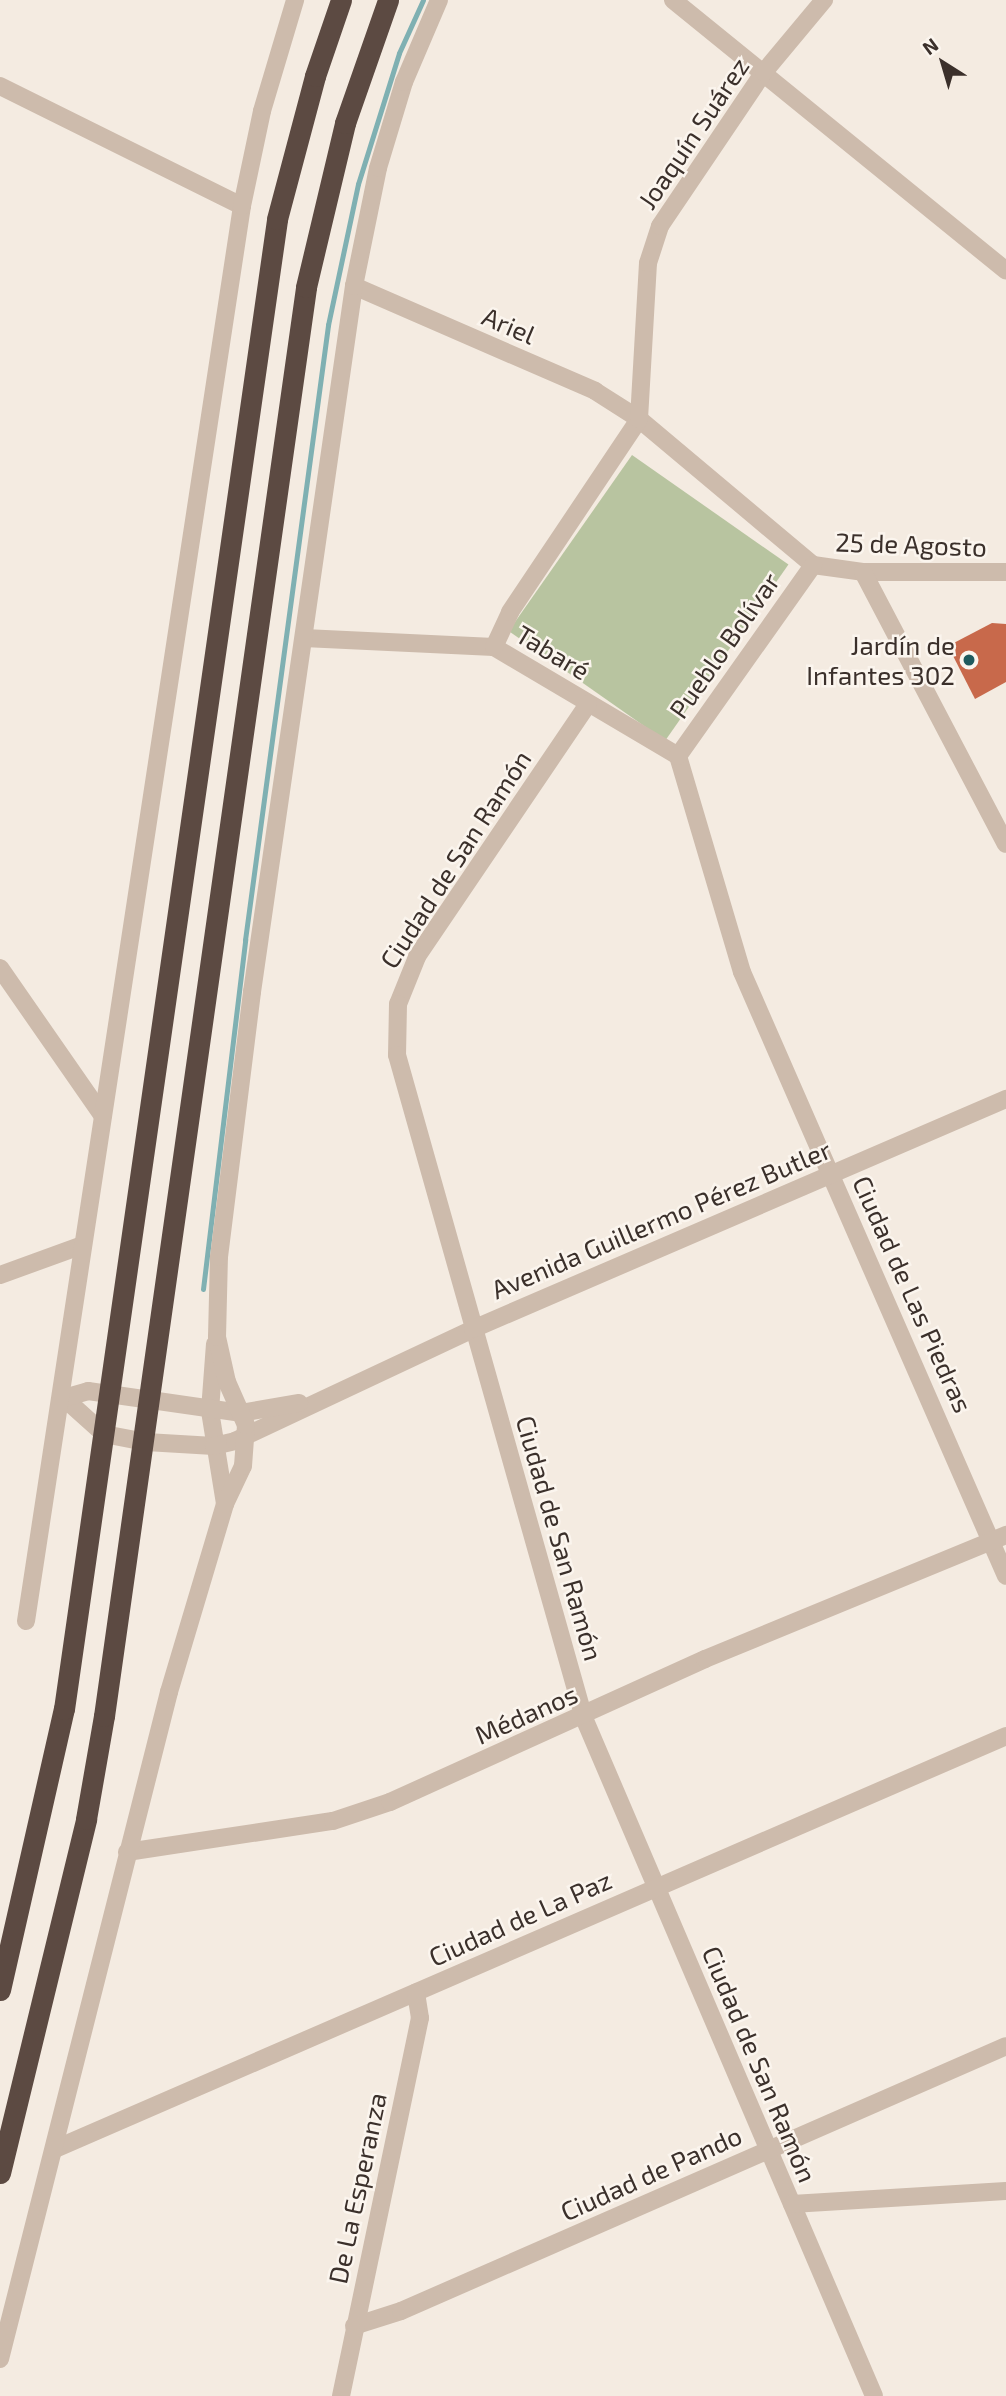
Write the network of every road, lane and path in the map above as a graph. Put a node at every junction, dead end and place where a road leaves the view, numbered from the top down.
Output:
1 (295, 0) edge
2 (341, 0) edge
3 (388, 0) edge
4 (439, 0) edge
5 (673, 0) edge
6 (824, 0) edge
7 (764, 72) junction
8 (0, 86) edge
9 (242, 206) junction
10 (1006, 271) edge
11 (354, 286) junction
12 (639, 419) junction
13 (813, 565) junction
14 (863, 572) junction
15 (1006, 572) edge
16 (303, 638) junction
17 (494, 647) junction
18 (589, 704) junction
19 (678, 756) junction
20 (1006, 844) edge
21 (0, 968) edge
22 (1006, 1099) edge
23 (103, 1116) junction
24 (832, 1175) junction
25 (83, 1245) junction
26 (0, 1275) edge
27 (473, 1329) junction
28 (218, 1337) junction
29 (338, 1389) junction
30 (110, 1393) junction
31 (64, 1398) junction
32 (152, 1400) junction
33 (210, 1411) junction
34 (240, 1413) junction
35 (104, 1434) junction
36 (246, 1437) junction
37 (146, 1442) junction
38 (214, 1446) junction
39 (225, 1504) junction
40 (999, 1538) edge
41 (1006, 1576) edge
42 (26, 1621) dead end
43 (584, 1718) junction
44 (1006, 1736) edge
45 (127, 1852) junction
46 (655, 1888) junction
47 (0, 1990) edge
48 (416, 1992) junction
49 (1006, 2046) edge
50 (55, 2149) junction
51 (769, 2150) junction
52 (0, 2173) edge
53 (1006, 2191) edge
54 (792, 2204) junction
55 (354, 2326) junction
56 (0, 2359) edge
57 (341, 2396) edge
58 (874, 2396) edge

1 - 9 street
2 - 30 highway
3 - 32 highway
4 - 11 street
5 - 7 street
6 - 7 street, Joaquín Suárez
7 - 10 street
7 - 12 street, Joaquín Suárez
8 - 9 street
9 - 23 street
11 - 12 street, Ariel
11 - 16 street
12 - 13 street, Ariel
12 - 17 street
13 - 14 street, 25 de Agosto
13 - 19 street, Pueblo Bolívar
14 - 15 street, 25 de Agosto
14 - 20 street
16 - 17 street, Tabaré
16 - 28 street
17 - 18 street, Tabaré
18 - 19 street, Tabaré
18 - 27 street, Ciudad de San Ramón
19 - 24 street, Ciudad de Las Piedras
21 - 23 street
22 - 24 street, Avenida Guillermo Pérez Butler
23 - 25 street
24 - 27 street, Avenida Guillermo Pérez Butler
24 - 40 street, Ciudad de Las Piedras
25 - 26 street
25 - 31 street
27 - 29 street, Avenida Guillermo Pérez Butler
27 - 43 street, Ciudad de San Ramón
28 - 33 street
28 - 34 street
29 - 34 street
29 - 36 street
30 - 31 street
30 - 32 street
30 - 35 highway
31 - 35 street
31 - 42 street
32 - 33 street
32 - 37 highway
33 - 34 street
33 - 38 street
34 - 36 street
35 - 37 street
35 - 47 highway
36 - 38 street
36 - 39 street
37 - 38 street
37 - 52 highway
38 - 39 street
39 - 45 street
40 - 41 street, Ciudad de Las Piedras
40 - 43 street, Médanos
43 - 45 street, Médanos
43 - 46 street, Ciudad de San Ramón
44 - 46 street, Ciudad de La Paz
45 - 50 street
46 - 48 street, Ciudad de La Paz
46 - 51 street, Ciudad de San Ramón
48 - 50 street, Ciudad de La Paz
48 - 55 street, De La Esperanza
49 - 51 street, Ciudad de Pando
50 - 56 street
51 - 54 street, Ciudad de San Ramón
51 - 55 street, Ciudad de Pando
53 - 54 street
54 - 58 street, Ciudad de San Ramón
55 - 57 street, De La Esperanza

